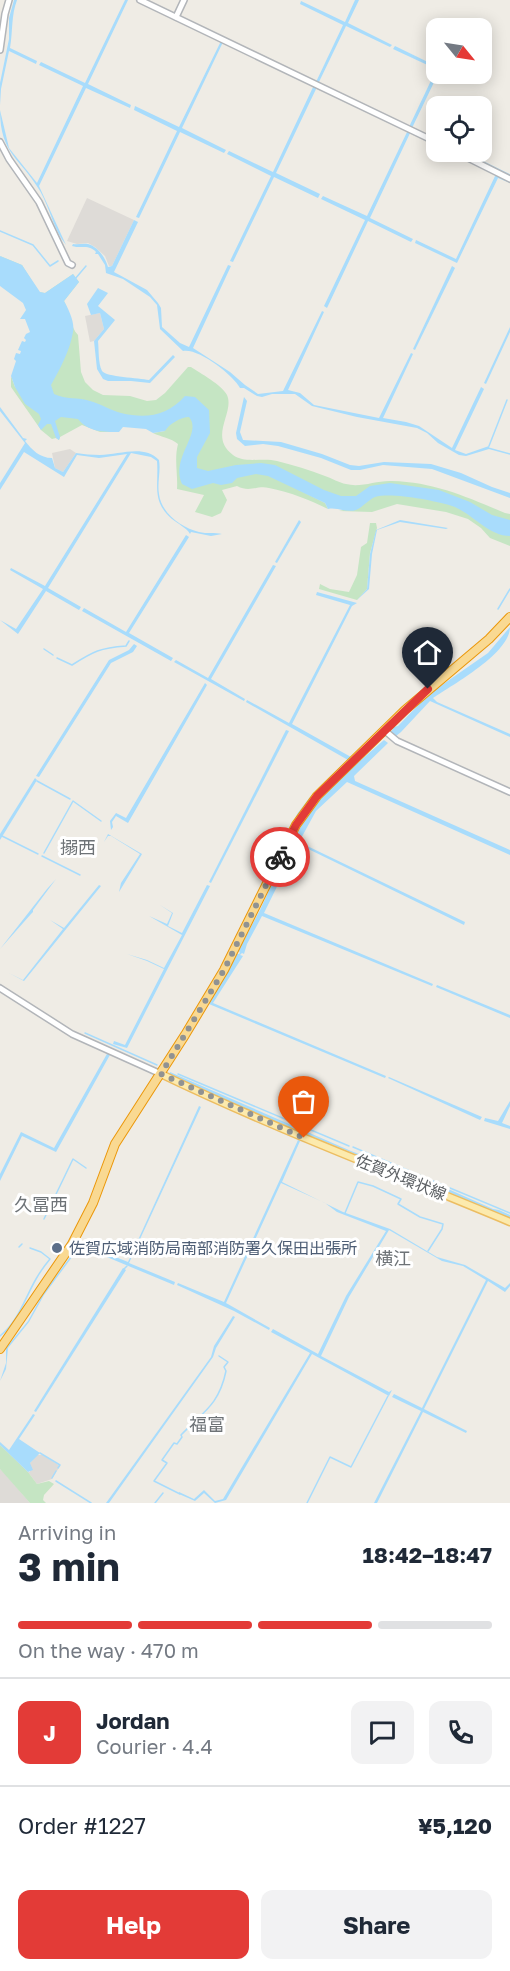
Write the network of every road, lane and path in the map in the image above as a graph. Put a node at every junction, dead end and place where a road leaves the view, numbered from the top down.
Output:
1 (9, 0) edge
2 (140, 0) edge
3 (184, 0) edge
4 (176, 17) junction
5 (0, 50) edge
6 (426, 137) edge
7 (0, 142) edge
8 (476, 162) edge
9 (510, 179) edge
10 (72, 264) dead end
11 (510, 617) edge
12 (384, 730) junction
13 (510, 792) edge
14 (0, 988) edge
15 (161, 1074) junction
16 (510, 1222) edge
17 (0, 1349) edge

1 - 5 street
2 - 4 street
3 - 4 street
4 - 6 street
7 - 10 street
8 - 9 street
11 - 12 highway
12 - 13 street
12 - 15 highway
14 - 15 street
15 - 16 main road, 佐賀外環状線
15 - 17 highway

